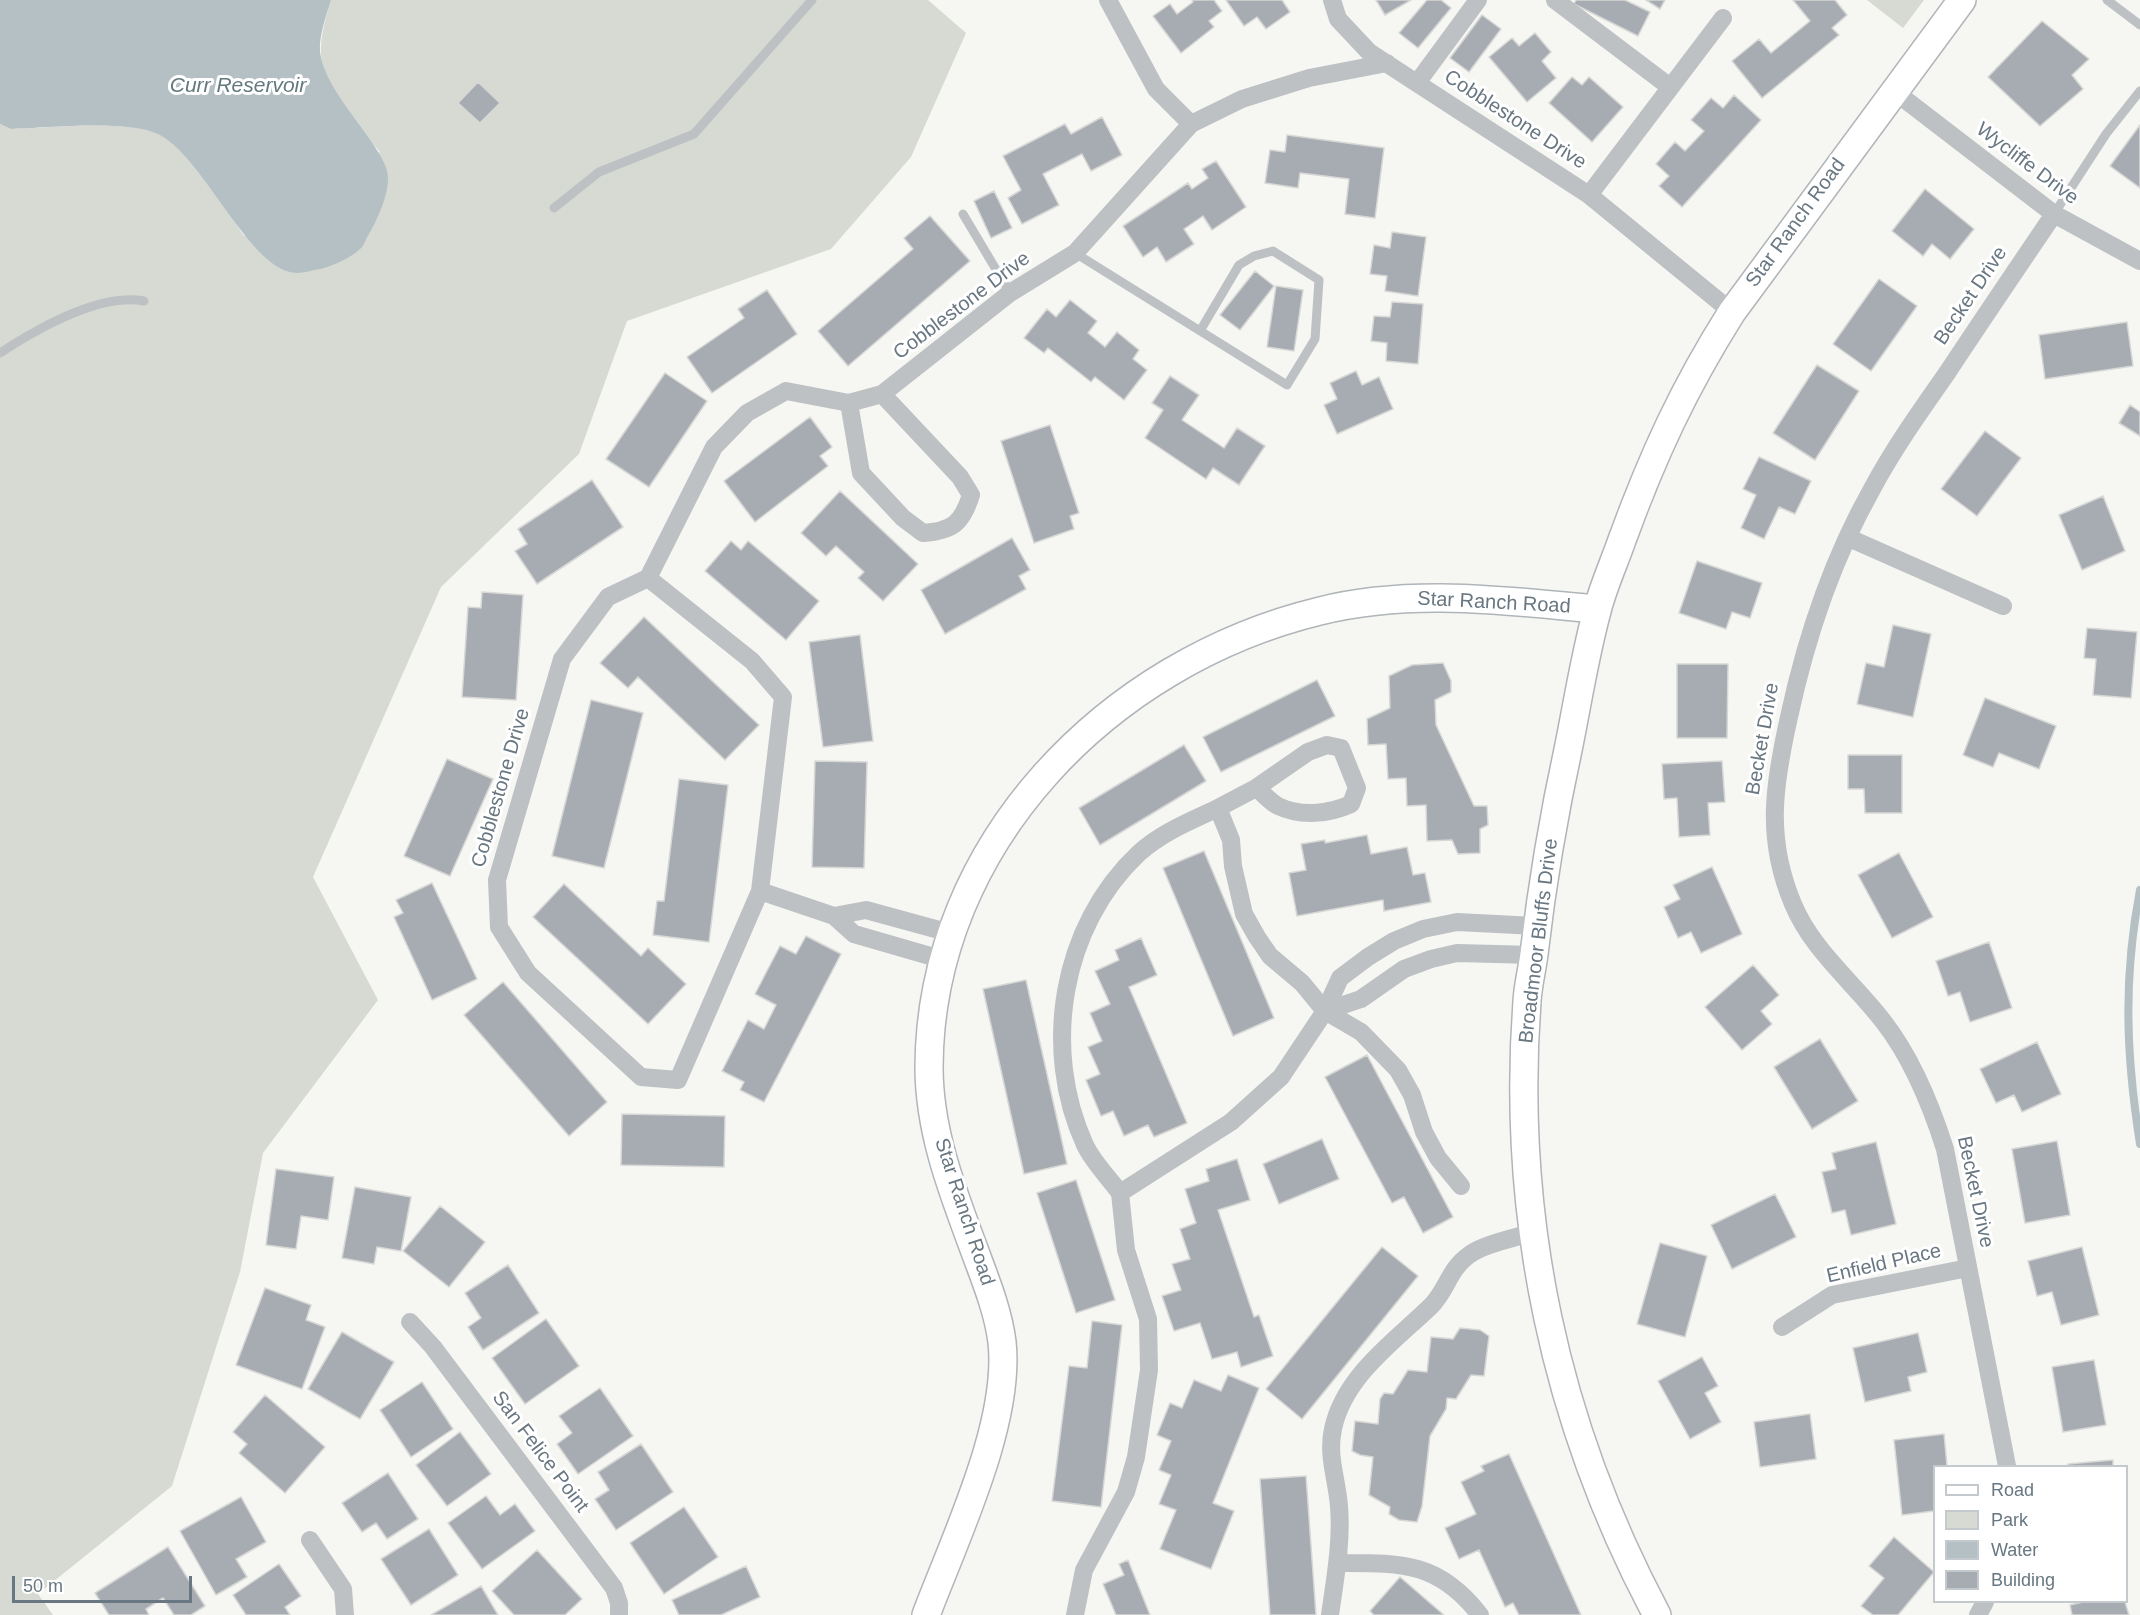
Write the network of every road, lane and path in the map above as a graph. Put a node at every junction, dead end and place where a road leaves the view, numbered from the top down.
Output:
1 (812, 0) edge
2 (1108, 0) edge
3 (1332, 0) edge
4 (1478, 0) edge
5 (1555, 0) edge
6 (1962, 0) edge
7 (2107, 0) edge
8 (1722, 18) dead end
9 (2140, 25) edge
10 (1387, 63) junction
11 (1417, 83) junction
12 (1670, 87) junction
13 (2140, 91) edge
14 (1894, 92) junction
15 (1191, 124) junction
16 (1588, 195) junction
17 (554, 208) dead end
18 (963, 214) dead end
19 (2054, 214) junction
20 (1075, 253) junction
21 (2140, 261) edge
22 (1010, 293) junction
23 (144, 301) dead end
24 (1732, 312) junction
25 (1200, 331) junction
26 (0, 353) edge
27 (882, 393) junction
28 (849, 403) junction
29 (1849, 538) junction
30 (648, 578) junction
31 (2003, 606) dead end
32 (1597, 609) junction
33 (1256, 788) junction
34 (1218, 808) junction
35 (760, 891) junction
36 (834, 916) junction
37 (1536, 926) junction
38 (950, 933) junction
39 (1534, 956) junction
40 (944, 960) junction
41 (1325, 1011) junction
42 (1461, 1186) dead end
43 (1120, 1193) junction
44 (1533, 1232) junction
45 (1968, 1268) junction
46 (411, 1322) dead end
47 (1782, 1327) dead end
48 (2007, 1465) edge
49 (310, 1540) dead end
50 (1338, 1563) junction
51 (345, 1615) edge
52 (619, 1615) edge
53 (926, 1615) edge
54 (1075, 1615) edge
55 (1330, 1615) edge
56 (1480, 1615) edge
57 (1657, 1615) edge

1 - 17 lane
2 - 15 street
3 - 10 street, Cobblestone Drive
4 - 11 street, Cobblestone Drive
5 - 12 street
6 - 14 street, Star Ranch Road
7 - 9 lane
8 - 12 street, Cobblestone Drive
10 - 11 street, Cobblestone Drive
10 - 15 street, Cobblestone Drive
11 - 16 street, Cobblestone Drive
12 - 16 street, Cobblestone Drive
13 - 19 lane
14 - 19 street, Wycliffe Drive
14 - 24 street, Star Ranch Road
15 - 20 street, Cobblestone Drive
16 - 24 street, Cobblestone Drive
18 - 22 lane
19 - 21 street, Wycliffe Drive
19 - 29 street, Becket Drive
20 - 22 street, Cobblestone Drive
20 - 25 lane
22 - 27 street, Cobblestone Drive
23 - 26 lane
24 - 32 street, Star Ranch Road
25 - 25 lane
27 - 28 street, Cobblestone Drive
27 - 28 street
28 - 30 street, Cobblestone Drive
29 - 31 street
29 - 45 street, Becket Drive
30 - 35 street, Cobblestone Drive
30 - 35 street, Cobblestone Drive
32 - 37 street, Broadmoor Bluffs Drive
32 - 38 street, Star Ranch Road
33 - 33 street
33 - 34 street
34 - 41 street
34 - 43 street
35 - 36 street
36 - 38 street
36 - 40 street
37 - 39 street, Broadmoor Bluffs Drive
37 - 41 street
38 - 40 street, Star Ranch Road
39 - 41 street
39 - 44 street, Broadmoor Bluffs Drive
40 - 53 street, Star Ranch Road
41 - 42 street
41 - 43 street
43 - 54 street
44 - 50 street
44 - 57 street, Broadmoor Bluffs Drive
45 - 47 street, Enfield Place
45 - 48 street, Becket Drive
46 - 52 street, San Felice Point
49 - 51 street
50 - 55 street
50 - 56 street

